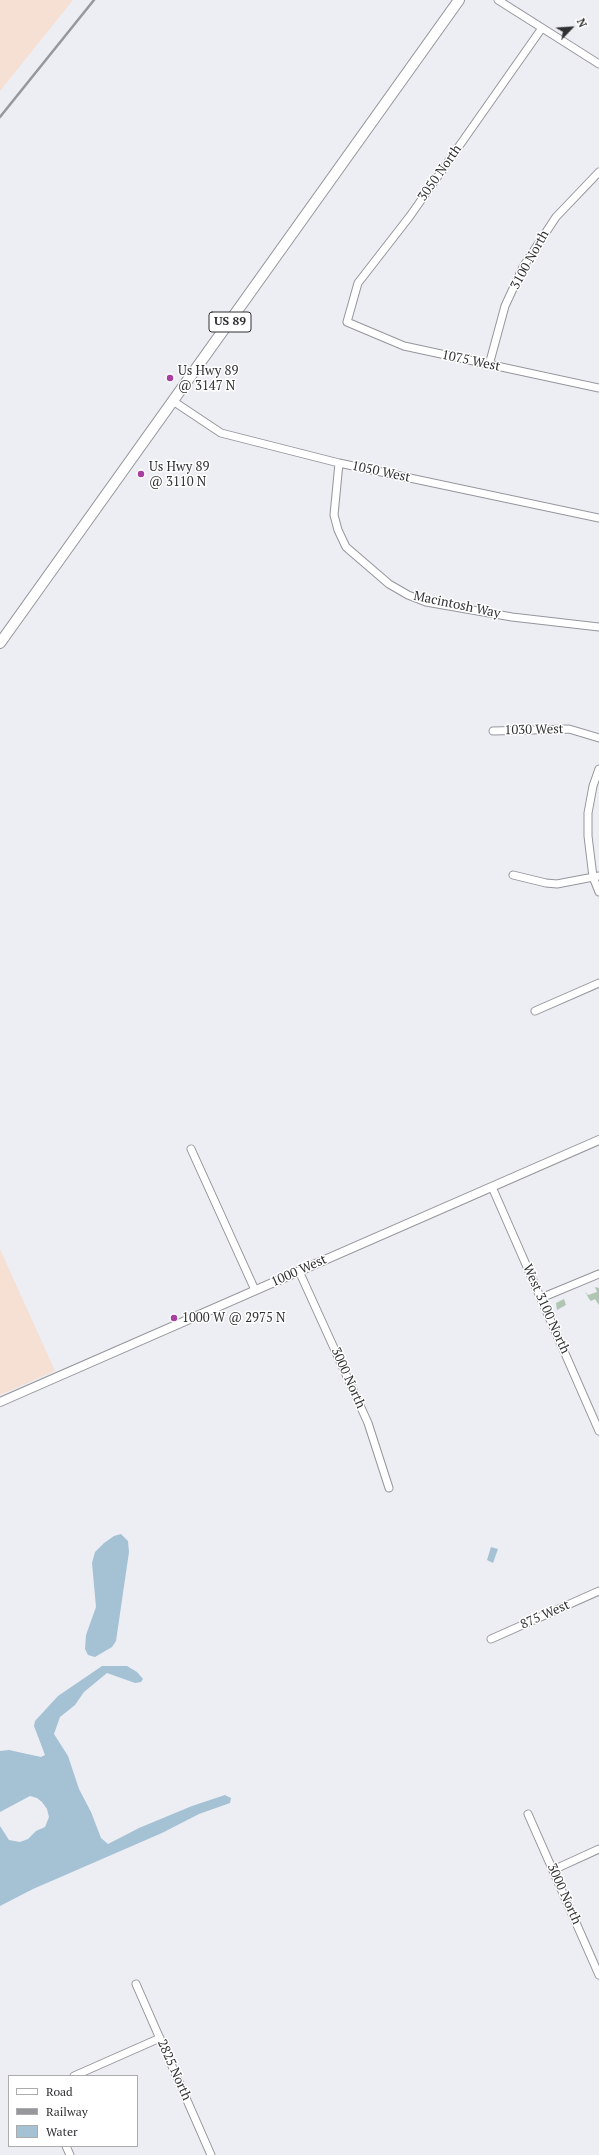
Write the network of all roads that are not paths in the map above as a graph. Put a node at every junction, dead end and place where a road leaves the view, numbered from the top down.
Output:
1 (459, 0) edge
2 (498, 0) edge
3 (542, 28) junction
4 (599, 64) edge
5 (599, 172) edge
6 (347, 322) joint
7 (489, 365) junction
8 (599, 388) edge
9 (173, 401) junction
10 (339, 463) junction
11 (599, 518) edge
12 (599, 627) edge
13 (0, 643) edge
14 (493, 731) dead end
15 (599, 738) edge
16 (599, 769) edge
17 (513, 875) dead end
18 (596, 877) edge
19 (599, 892) edge
20 (599, 983) edge
21 (535, 1011) dead end
22 (599, 1140) edge
23 (191, 1150) dead end
24 (492, 1187) junction
25 (300, 1271) junction
26 (599, 1274) edge
27 (255, 1290) junction
28 (541, 1298) junction
29 (0, 1402) edge
30 (599, 1431) edge
31 (389, 1488) dead end
32 (599, 1591) edge
33 (491, 1639) dead end
34 (528, 1814) dead end
35 (599, 1849) edge
36 (554, 1870) junction
37 (599, 1975) edge
38 (136, 1984) dead end
39 (160, 2038) junction
40 (76, 2075) edge
41 (211, 2155) edge

1 - 9 main road, US 89
2 - 3 street
3 - 4 street
3 - 6 street, 3050 North
5 - 7 street, 3100 North
6 - 7 street, 1075 West
7 - 8 street, 1075 West
9 - 10 street, 1050 West
9 - 13 main road, US 89
10 - 11 street, 1050 West
10 - 12 street, Macintosh Way
14 - 15 street, 1030 West
16 - 18 street
17 - 18 street
18 - 19 street
20 - 21 street
22 - 24 street, 1000 West
23 - 27 street
24 - 25 street, 1000 West
24 - 28 street, West 3100 North
25 - 27 street, 1000 West
25 - 31 street, 3000 North
26 - 28 street
27 - 29 street, 1000 West
28 - 30 street, West 3100 North
32 - 33 street, 875 West
34 - 36 street, 3000 North
35 - 36 street
36 - 37 street, 3000 North
38 - 39 street, 2825 North
39 - 40 street
39 - 41 street, 2825 North

